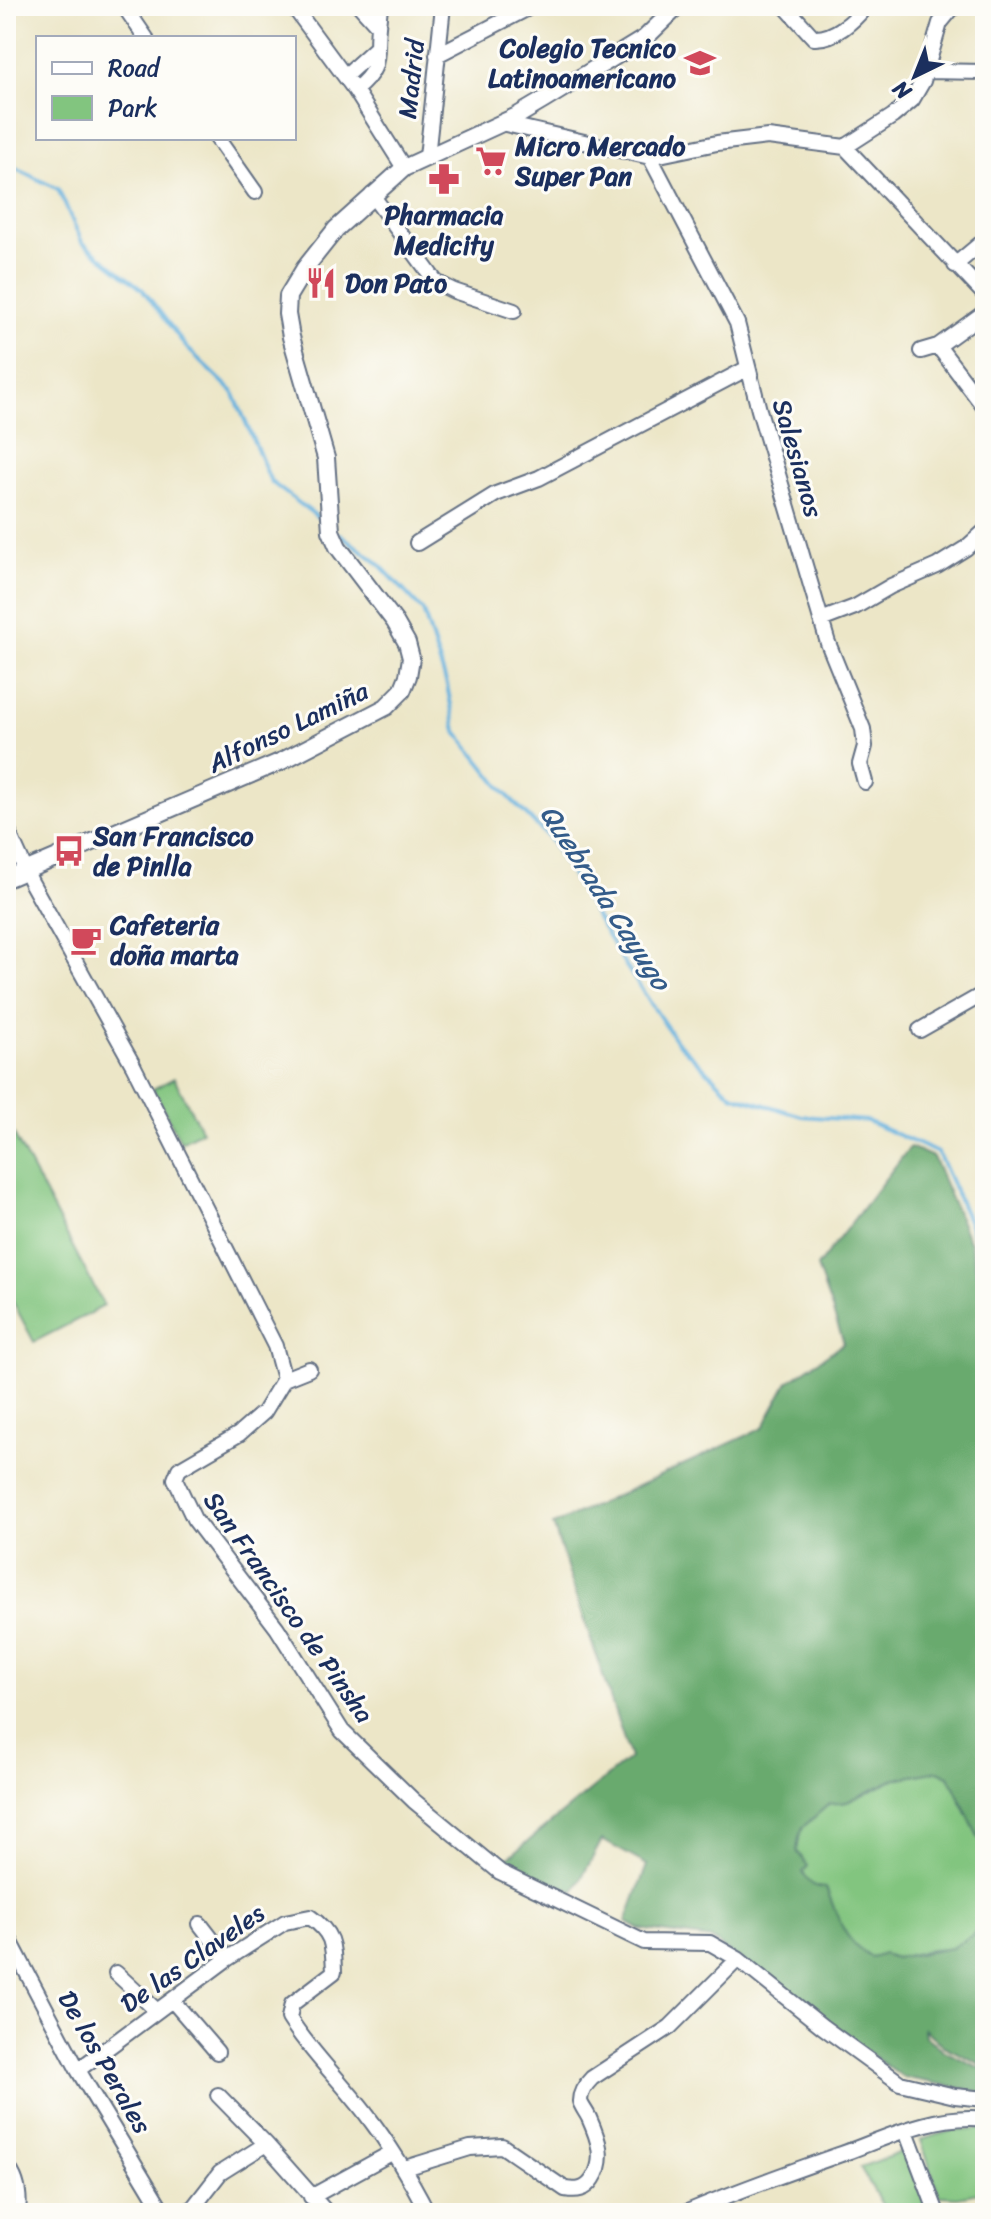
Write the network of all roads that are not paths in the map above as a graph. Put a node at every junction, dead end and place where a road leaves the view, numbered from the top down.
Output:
1 (124, 6) edge
2 (293, 6) edge
3 (360, 6) edge
4 (380, 6) edge
5 (443, 6) edge
6 (532, 6) edge
7 (678, 6) edge
8 (785, 6) edge
9 (866, 6) edge
10 (954, 6) edge
11 (378, 26) junction
12 (145, 36) edge
13 (376, 48) junction
14 (437, 55) junction
15 (925, 71) junction
16 (985, 72) edge
17 (345, 76) junction
18 (355, 90) junction
19 (501, 123) junction
20 (218, 140) edge
21 (845, 147) junction
22 (427, 157) junction
23 (650, 157) junction
24 (404, 168) junction
25 (255, 192) dead end
26 (372, 195) junction
27 (985, 240) edge
28 (955, 265) junction
29 (985, 295) edge
30 (514, 311) dead end
31 (985, 312) edge
32 (938, 346) junction
33 (921, 351) dead end
34 (748, 368) junction
35 (985, 408) edge
36 (985, 531) edge
37 (417, 543) dead end
38 (821, 620) junction
39 (865, 782) dead end
40 (6, 827) edge
41 (27, 870) junction
42 (6, 879) edge
43 (985, 993) edge
44 (920, 1030) dead end
45 (309, 1369) dead end
46 (284, 1379) junction
47 (200, 1924) dead end
48 (6, 1933) edge
49 (227, 1959) junction
50 (738, 1959) junction
51 (116, 1973) dead end
52 (172, 2000) junction
53 (157, 2011) junction
54 (217, 2052) dead end
55 (78, 2070) junction
56 (218, 2095) dead end
57 (985, 2099) edge
58 (985, 2119) edge
59 (906, 2131) junction
60 (266, 2144) junction
61 (393, 2152) junction
62 (6, 2165) edge
63 (405, 2168) junction
64 (311, 2197) junction
65 (18, 2213) edge
66 (164, 2213) edge
67 (189, 2213) edge
68 (327, 2213) edge
69 (428, 2213) edge
70 (685, 2213) edge
71 (937, 2213) edge

1 - 12 street
2 - 17 street
3 - 11 street
4 - 11 street
5 - 14 street, Madrid
6 - 14 street
7 - 19 street, Alfonso Lamiña
8 - 9 street
10 - 15 street
11 - 13 street
13 - 17 street
13 - 18 street
14 - 22 street, Madrid
15 - 16 street
15 - 21 street
17 - 18 street
18 - 24 street
19 - 22 street, Alfonso Lamiña
19 - 23 street
20 - 25 street
21 - 23 street
21 - 28 street
22 - 24 street, Alfonso Lamiña
23 - 34 street, Salesianos
24 - 26 street, Alfonso Lamiña
26 - 30 street
26 - 41 street, Alfonso Lamiña
27 - 28 street
28 - 29 street
31 - 32 street
32 - 33 street
32 - 35 street
34 - 37 street
34 - 38 street, Salesianos
36 - 38 street
38 - 39 street, Salesianos
40 - 41 street
41 - 42 street, Alfonso Lamiña
41 - 46 street
43 - 44 street
45 - 46 street
46 - 50 street, San Francisco de Pinsha
47 - 49 street
48 - 55 street, De los Perales
49 - 52 street, De las Claveles
49 - 61 street, De las Claveles
50 - 57 street, San Francisco de Pinsha
50 - 63 street
51 - 53 street
52 - 53 street, De las Claveles
52 - 54 street
53 - 55 street, De las Claveles
55 - 66 street, De los Perales
56 - 60 street
58 - 59 street
59 - 70 street
59 - 71 street
60 - 64 street
60 - 67 street
61 - 63 street, De las Claveles
61 - 64 street
62 - 65 street
63 - 69 street, De las Claveles
64 - 68 street

